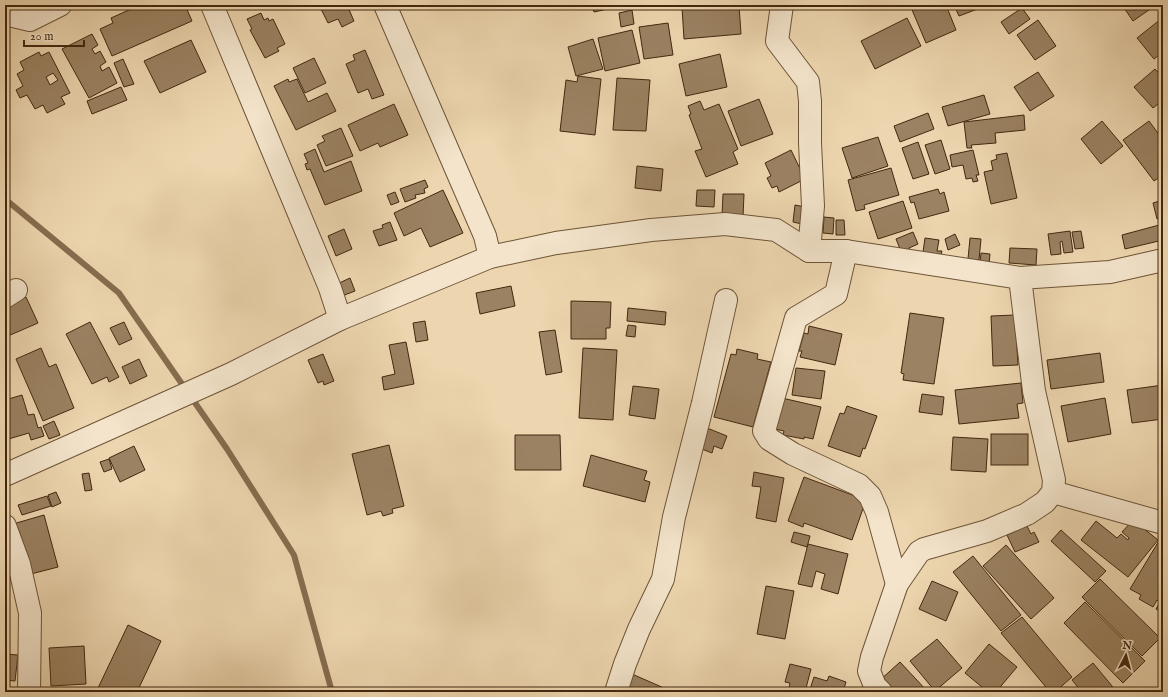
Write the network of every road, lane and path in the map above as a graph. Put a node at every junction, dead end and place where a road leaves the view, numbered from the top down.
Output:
1 (60, 5) edge
2 (212, 5) edge
3 (385, 5) edge
4 (782, 5) edge
5 (5, 12) edge
6 (809, 251) junction
7 (846, 251) junction
8 (490, 257) junction
9 (1163, 260) edge
10 (1020, 278) junction
11 (726, 300) dead end
12 (340, 319) junction
13 (5, 475) edge
14 (1052, 492) junction
15 (1163, 523) edge
16 (5, 526) edge
17 (884, 539) junction
18 (919, 552) junction
19 (897, 584) junction
20 (33, 691) edge
21 (616, 692) edge
22 (881, 692) edge

1 - 5 street
2 - 12 street
3 - 8 street
4 - 6 street
6 - 7 street
6 - 8 street
7 - 10 street
7 - 17 street
8 - 12 street
9 - 10 street
10 - 14 street
11 - 21 street
12 - 13 street
14 - 15 street
14 - 18 street
16 - 20 street
17 - 18 street
17 - 19 street
18 - 19 street
19 - 22 street

